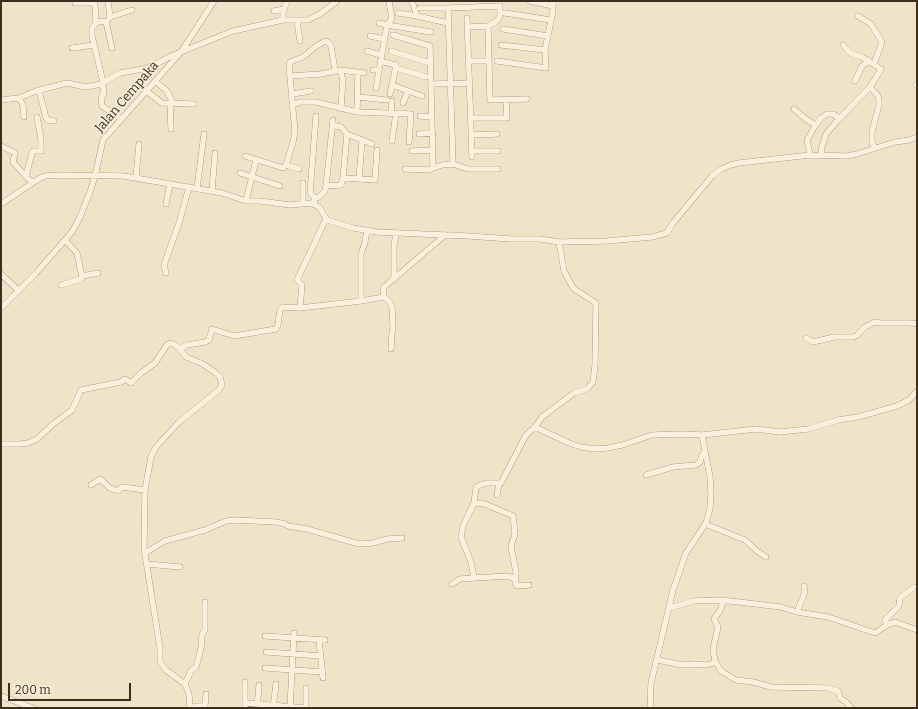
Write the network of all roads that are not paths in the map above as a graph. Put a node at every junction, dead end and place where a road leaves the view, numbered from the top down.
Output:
1 (108, 1) edge
2 (214, 1) edge
3 (287, 1) edge
4 (337, 1) edge
5 (389, 1) edge
6 (412, 1) edge
7 (530, 1) edge
8 (75, 3) dead end
9 (553, 3) edge
10 (420, 8) dead end
11 (448, 8) junction
12 (132, 10) dead end
13 (284, 10) junction
14 (274, 11) dead end
15 (398, 13) dead end
16 (505, 13) dead end
17 (110, 16) junction
18 (417, 16) junction
19 (858, 16) dead end
20 (467, 18) dead end
21 (282, 20) junction
22 (551, 20) junction
23 (298, 21) junction
24 (106, 22) junction
25 (96, 23) junction
26 (378, 23) dead end
27 (448, 23) junction
28 (387, 25) junction
29 (488, 26) junction
30 (468, 27) junction
31 (503, 29) dead end
32 (431, 32) dead end
33 (393, 35) dead end
34 (370, 36) dead end
35 (548, 36) junction
36 (384, 39) junction
37 (300, 41) dead end
38 (94, 45) junction
39 (500, 45) dead end
40 (843, 45) dead end
41 (72, 48) dead end
42 (112, 48) dead end
43 (545, 50) junction
44 (367, 51) dead end
45 (391, 51) dead end
46 (181, 52) junction
47 (381, 58) junction
48 (469, 61) junction
49 (488, 61) junction
50 (497, 61) dead end
51 (871, 62) junction
52 (430, 63) junction
53 (396, 68) junction
54 (338, 70) junction
55 (290, 76) junction
56 (426, 78) dead end
57 (155, 81) junction
58 (855, 81) dead end
59 (450, 83) junction
60 (470, 83) junction
61 (432, 84) junction
62 (103, 85) junction
63 (392, 85) junction
64 (870, 87) junction
65 (376, 88) dead end
66 (39, 90) junction
67 (146, 91) junction
68 (311, 91) dead end
69 (408, 91) junction
70 (292, 94) junction
71 (390, 94) dead end
72 (422, 96) dead end
73 (358, 97) junction
74 (19, 98) junction
75 (527, 99) dead end
76 (1, 100) edge
77 (506, 100) junction
78 (171, 103) junction
79 (403, 103) dead end
80 (194, 104) dead end
81 (292, 105) junction
82 (341, 107) junction
83 (794, 109) dead end
84 (357, 112) junction
85 (393, 113) junction
86 (316, 116) dead end
87 (420, 116) dead end
88 (24, 117) dead end
89 (37, 117) dead end
90 (432, 117) junction
91 (121, 118) junction
92 (471, 118) junction
93 (839, 118) junction
94 (54, 121) dead end
95 (815, 125) junction
96 (171, 129) dead end
97 (432, 133) junction
98 (204, 134) dead end
99 (347, 134) junction
100 (419, 134) dead end
101 (497, 134) dead end
102 (472, 135) junction
103 (917, 137) edge
104 (362, 141) junction
105 (392, 141) dead end
106 (409, 142) dead end
107 (139, 144) dead end
108 (372, 144) dead end
109 (1, 146) edge
110 (874, 148) junction
111 (377, 150) dead end
112 (433, 150) junction
113 (472, 150) junction
114 (412, 151) dead end
115 (498, 151) dead end
116 (215, 153) dead end
117 (810, 155) junction
118 (822, 155) junction
119 (245, 156) dead end
120 (472, 157) dead end
121 (256, 160) junction
122 (453, 164) junction
123 (286, 165) junction
124 (433, 168) junction
125 (300, 169) dead end
126 (405, 169) dead end
127 (498, 169) dead end
128 (240, 173) dead end
129 (26, 176) junction
130 (95, 176) junction
131 (252, 177) junction
132 (136, 178) junction
133 (343, 178) junction
134 (359, 179) junction
135 (34, 182) junction
136 (303, 183) dead end
137 (170, 184) junction
138 (280, 186) dead end
139 (326, 186) junction
140 (189, 187) junction
141 (198, 189) junction
142 (212, 191) junction
143 (246, 201) junction
144 (314, 201) junction
145 (303, 203) junction
146 (1, 204) edge
147 (166, 204) dead end
148 (326, 219) junction
149 (367, 230) junction
150 (396, 233) junction
151 (445, 235) junction
152 (65, 240) junction
153 (559, 242) junction
154 (98, 273) dead end
155 (166, 273) dead end
156 (1, 274) edge
157 (82, 276) junction
158 (394, 279) junction
159 (61, 285) dead end
160 (19, 291) junction
161 (384, 297) junction
162 (361, 301) junction
163 (1, 308) edge
164 (300, 308) junction
165 (917, 324) edge
166 (806, 338) dead end
167 (180, 349) junction
168 (391, 349) dead end
169 (917, 392) edge
170 (535, 427) junction
171 (702, 435) junction
172 (1, 444) edge
173 (705, 452) junction
174 (646, 475) dead end
175 (499, 484) junction
176 (91, 485) dead end
177 (145, 490) junction
178 (497, 495) dead end
179 (474, 503) junction
180 (705, 524) junction
181 (402, 538) dead end
182 (145, 553) junction
183 (766, 557) dead end
184 (147, 564) junction
185 (180, 566) dead end
186 (474, 578) junction
187 (514, 579) junction
188 (452, 584) dead end
189 (529, 585) dead end
190 (804, 586) dead end
191 (914, 587) dead end
192 (723, 600) junction
193 (205, 602) dead end
194 (670, 608) junction
195 (797, 612) junction
196 (887, 625) junction
197 (917, 630) edge
198 (294, 635) junction
199 (265, 636) dead end
200 (266, 652) dead end
201 (293, 654) junction
202 (321, 656) junction
203 (657, 660) junction
204 (716, 662) junction
205 (265, 668) dead end
206 (292, 670) junction
207 (245, 682) dead end
208 (185, 684) junction
209 (276, 684) dead end
210 (259, 685) dead end
211 (306, 688) dead end
212 (206, 694) dead end
213 (1, 696) edge
214 (245, 706) edge
215 (257, 706) edge
216 (192, 707) edge
217 (274, 707) edge
218 (290, 707) edge
219 (33, 708) edge
220 (306, 708) edge
221 (650, 708) edge
222 (851, 708) edge

1 - 17 street
2 - 46 street, Jalan Cempaka
3 - 13 street
4 - 23 street
5 - 28 street
6 - 18 street
7 - 9 street
8 - 25 street
9 - 22 street
10 - 11 street
11 - 27 street
11 - 29 street
12 - 17 street
13 - 14 street
13 - 21 street
15 - 18 street
16 - 22 street
17 - 24 street
18 - 27 street
19 - 51 street
20 - 30 street
21 - 23 street
21 - 46 street
22 - 35 street
23 - 37 street
24 - 25 street
24 - 42 street
25 - 38 street
26 - 28 street
27 - 59 street
28 - 32 street
28 - 36 street
29 - 30 street
29 - 49 street
30 - 48 street
31 - 35 street
33 - 52 street
34 - 36 street
35 - 43 street
36 - 47 street
38 - 41 street
38 - 62 street
39 - 43 street
40 - 51 street
43 - 50 street
44 - 47 street
45 - 52 street
46 - 57 street, Jalan Cempaka
46 - 62 street
47 - 53 street
47 - 65 street
48 - 49 street
48 - 60 street
49 - 77 street
51 - 58 street
51 - 64 street
52 - 61 street
53 - 56 street
53 - 63 street
54 - 55 street
54 - 55 street
54 - 73 street
54 - 82 street
55 - 70 street
57 - 67 street, Jalan Cempaka
57 - 78 street
59 - 60 street
59 - 61 street
59 - 122 street
60 - 92 street
61 - 90 street
62 - 66 street
62 - 91 street
63 - 69 street
63 - 71 street
64 - 93 street
64 - 110 street
66 - 74 street
66 - 94 street
67 - 78 street
67 - 91 street, Jalan Cempaka
68 - 70 street
69 - 72 street
69 - 79 street
70 - 81 street
73 - 84 street
73 - 85 street
74 - 76 street
74 - 88 street
75 - 77 street
77 - 92 street
78 - 80 street
78 - 96 street
81 - 82 street
81 - 123 street
82 - 84 street
83 - 95 street
84 - 85 street
85 - 105 street
85 - 106 street
86 - 144 street
87 - 90 street
89 - 129 street
90 - 97 street
91 - 130 street, Jalan Cempaka
92 - 102 street
93 - 95 street
93 - 118 street
95 - 117 street
97 - 100 street
97 - 112 street
98 - 141 street
99 - 104 street
99 - 133 street
99 - 139 street
101 - 102 street
102 - 113 street
103 - 110 street
104 - 108 street
104 - 134 street
107 - 132 street
109 - 129 street
110 - 118 street
111 - 134 street
112 - 114 street
112 - 124 street
113 - 115 street
113 - 120 street
116 - 142 street
117 - 118 street
117 - 153 street
119 - 121 street
121 - 123 street
121 - 131 street
122 - 124 street
122 - 127 street
123 - 125 street
124 - 126 street
128 - 131 street
129 - 135 street
130 - 132 street
130 - 135 street
130 - 152 street, Jalan Cempaka
131 - 138 street
131 - 143 street
132 - 137 street
133 - 134 street
133 - 139 street
135 - 146 street
136 - 145 street
137 - 140 street
137 - 147 street
139 - 144 street
140 - 141 street
140 - 155 street
141 - 142 street
142 - 143 street
143 - 145 street
144 - 145 street
144 - 148 street
148 - 149 street
148 - 164 street
149 - 150 street
149 - 162 street
150 - 151 street
150 - 158 street
151 - 153 street
151 - 158 street
152 - 157 street
152 - 160 street, Jalan Cempaka
153 - 170 street
154 - 157 street
156 - 160 street
157 - 159 street
158 - 161 street
160 - 163 street, Jalan Cempaka
161 - 162 street
161 - 168 street
162 - 164 street
164 - 167 street
165 - 166 street
167 - 172 street
167 - 177 street
169 - 171 street
170 - 171 street
170 - 175 street
171 - 173 street
173 - 174 street
173 - 180 street
175 - 178 street
175 - 179 street
176 - 177 street
177 - 182 street
179 - 186 street
179 - 187 street
180 - 183 street
180 - 194 street
181 - 182 street
182 - 184 street
184 - 185 street
184 - 208 street
186 - 187 street
186 - 188 street
187 - 189 street
190 - 195 street
191 - 196 street
192 - 194 street
192 - 195 street
192 - 204 street
193 - 208 street
194 - 203 street
195 - 196 street
196 - 197 street
198 - 199 street
198 - 201 street
198 - 202 street
200 - 201 street
201 - 202 street
201 - 206 street
202 - 206 street
203 - 204 street
203 - 221 street
204 - 222 street
205 - 206 street
206 - 218 street
207 - 214 street
208 - 216 street
209 - 217 street
210 - 215 street
211 - 220 street
212 - 216 street
213 - 219 street
214 - 215 street
215 - 217 street
217 - 218 street
218 - 220 street

